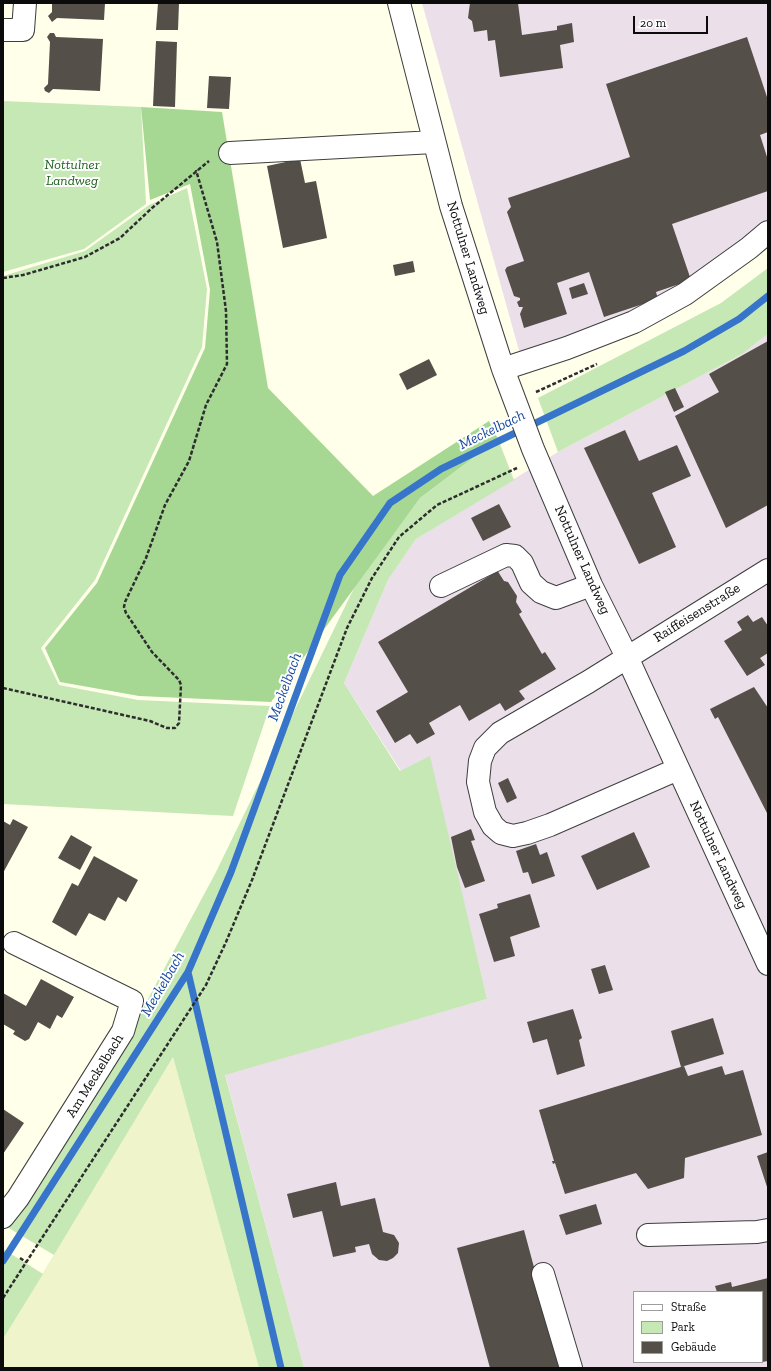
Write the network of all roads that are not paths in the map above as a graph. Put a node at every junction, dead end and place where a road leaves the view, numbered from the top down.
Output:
1 (24, 3) edge
2 (399, 3) edge
3 (3, 30) edge
4 (434, 142) junction
5 (230, 153) road end
6 (768, 232) edge
7 (503, 369) junction
8 (768, 570) edge
9 (591, 585) junction
10 (441, 586) dead end
11 (627, 657) junction
12 (678, 768) junction
13 (14, 943) dead end
14 (768, 964) edge
15 (3, 1217) edge
16 (768, 1230) edge
17 (648, 1235) dead end
18 (543, 1274) dead end
19 (571, 1368) edge

1 - 3 street
2 - 4 street, Nottulner Landweg
4 - 5 street
4 - 7 street, Nottulner Landweg
6 - 7 street
7 - 9 street, Nottulner Landweg
8 - 11 street, Raiffeisenstraße
9 - 10 street
9 - 11 street, Nottulner Landweg
11 - 12 street, Nottulner Landweg
11 - 12 street, Raiffeisenstraße
12 - 14 street, Nottulner Landweg
13 - 15 street, Am Meckelbach
16 - 17 street
18 - 19 street

